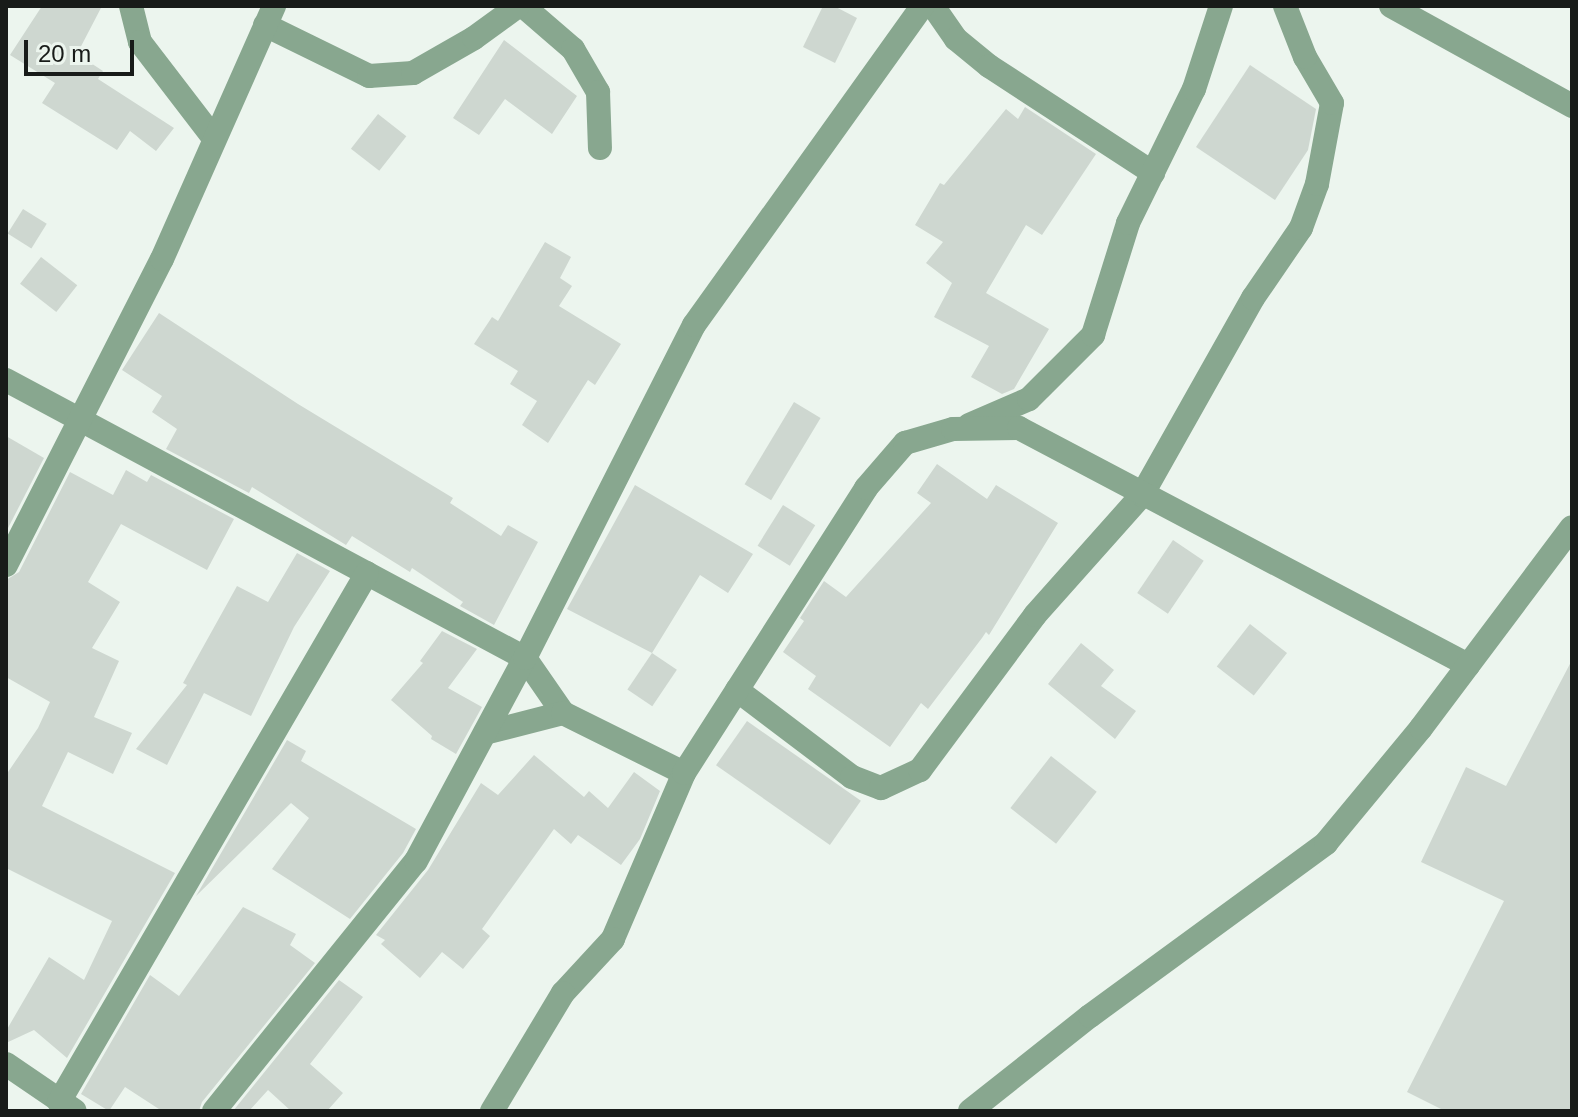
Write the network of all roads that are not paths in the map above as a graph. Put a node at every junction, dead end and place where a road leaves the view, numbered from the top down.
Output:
1 (131, 6) edge
2 (520, 6) edge
3 (922, 6) edge
4 (933, 6) edge
5 (1221, 6) edge
6 (1285, 6) edge
7 (1391, 6) edge
8 (269, 15) edge
9 (1572, 106) edge
10 (213, 137) junction
11 (600, 148) dead end
12 (1153, 173) junction
13 (6, 380) edge
14 (81, 420) junction
15 (962, 429) junction
16 (1142, 495) junction
17 (1572, 527) edge
18 (6, 565) edge
19 (367, 573) junction
20 (525, 658) junction
21 (1468, 665) junction
22 (737, 690) junction
23 (563, 713) junction
24 (485, 733) junction
25 (684, 773) junction
26 (6, 1064) edge
27 (67, 1106) edge
28 (214, 1111) edge
29 (492, 1111) edge
30 (970, 1111) edge

1 - 10 street
2 - 8 street
2 - 11 street
3 - 20 street
4 - 12 street
5 - 12 street
6 - 16 street
7 - 9 street
8 - 10 street
10 - 14 street
12 - 15 street
13 - 14 street
14 - 18 street
14 - 19 street
15 - 16 street
15 - 22 street
16 - 21 street
16 - 22 street
17 - 21 street
19 - 20 street
19 - 27 street
20 - 23 street
20 - 24 street
21 - 30 street
22 - 25 street
23 - 24 street
23 - 25 street
24 - 28 street
25 - 29 street
26 - 27 street

